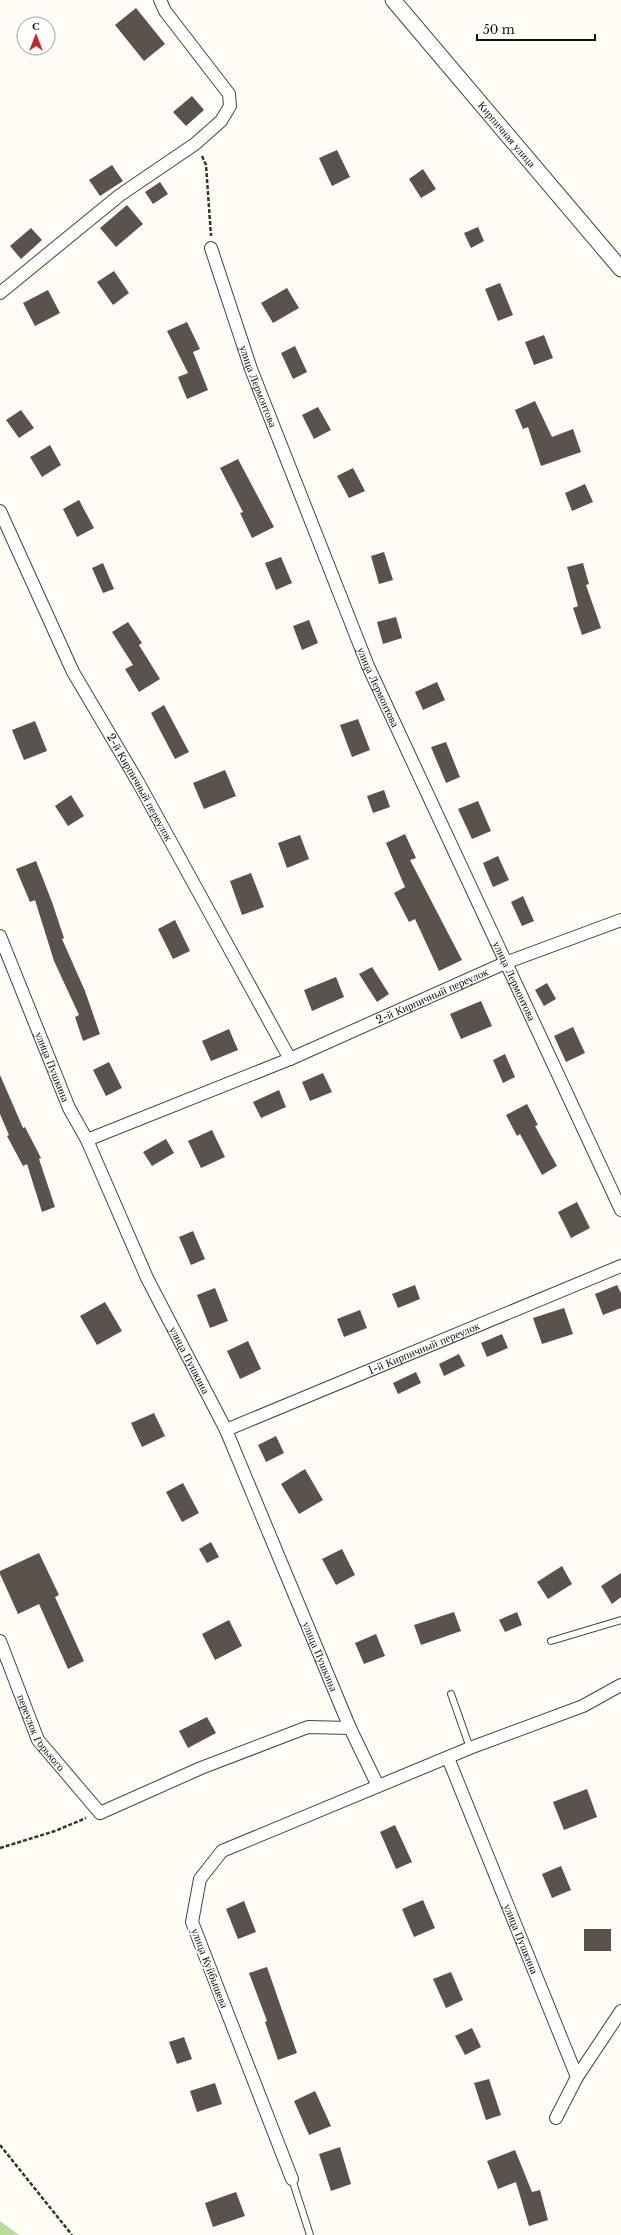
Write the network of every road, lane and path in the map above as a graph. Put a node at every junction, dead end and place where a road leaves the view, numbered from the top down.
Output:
1 (160, 0) edge
2 (393, 0) edge
3 (195, 144) junction
4 (211, 248) joint
5 (621, 269) edge
6 (0, 293) edge
7 (0, 511) edge
8 (621, 920) edge
9 (0, 936) edge
10 (505, 963) junction
11 (290, 1059) junction
12 (87, 1140) junction
13 (621, 1210) edge
14 (621, 1266) edge
15 (226, 1430) junction
16 (621, 1620) edge
17 (0, 1641) edge
18 (551, 1641) dead end
19 (621, 1685) edge
20 (451, 1694) dead end
21 (350, 1728) junction
22 (470, 1748) junction
23 (448, 1758) junction
24 (378, 1786) junction
25 (100, 1813) junction
26 (0, 1848) edge
27 (621, 2011) edge
28 (577, 2077) junction
29 (556, 2118) dead end
30 (0, 2145) edge
31 (292, 2179) joint
32 (72, 2235) edge
33 (310, 2235) edge

1 - 3 street
2 - 5 street, Кирпичная улица
3 - 4 path
3 - 6 street
4 - 10 street, улица Лермонтова
7 - 11 street, 2-й Кирпичный переулок
8 - 10 street, 2-й Кирпичный переулок
9 - 12 street, улица Пушкина
10 - 11 street, 2-й Кирпичный переулок
10 - 13 street, улица Лермонтова
11 - 12 street, 2-й Кирпичный переулок
12 - 15 street, улица Пушкина
14 - 15 street, 1-й Кирпичный переулок
15 - 21 street, улица Пушкина
16 - 18 lane
17 - 25 street, переулок Горького
19 - 22 street, улица Куйбышева
20 - 22 lane
21 - 24 street, улица Пушкина
21 - 25 street
22 - 23 street, улица Куйбышева
23 - 24 street, улица Куйбышева
23 - 28 street, улица Пушкина
24 - 31 street, улица Куйбышева
25 - 26 path
27 - 28 street
28 - 29 street
30 - 32 path
31 - 33 lane

